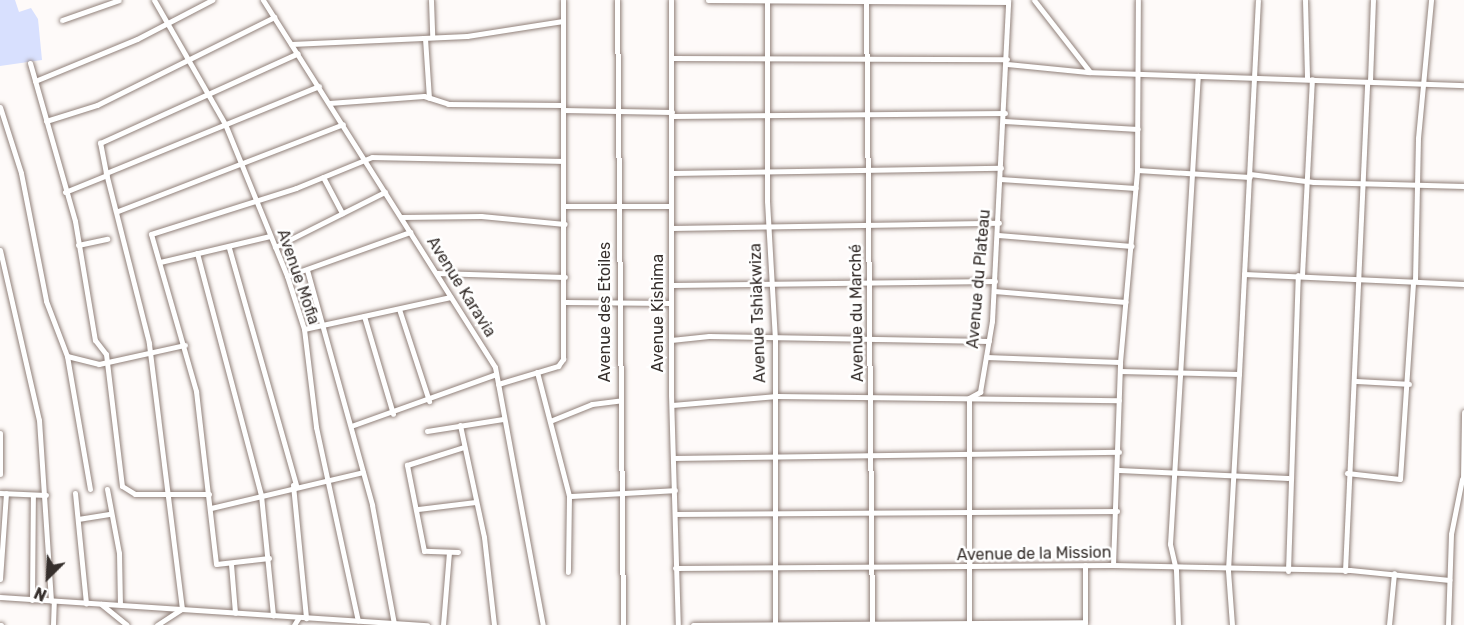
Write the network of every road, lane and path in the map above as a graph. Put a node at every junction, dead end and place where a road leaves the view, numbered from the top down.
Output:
1 (119, 0) edge
2 (154, 0) edge
3 (212, 0) edge
4 (263, 0) edge
5 (431, 0) edge
6 (563, 0) edge
7 (616, 0) edge
8 (671, 0) edge
9 (708, 0) edge
10 (1034, 0) edge
11 (1138, 0) edge
12 (1258, 0) edge
13 (1305, 0) edge
14 (1373, 0) edge
15 (1431, 0) edge
16 (767, 1) edge
17 (1008, 1) edge
18 (866, 2) edge
19 (274, 17) junction
20 (62, 20) dead end
21 (563, 21) junction
22 (168, 23) junction
23 (428, 38) junction
24 (291, 44) junction
25 (298, 53) junction
26 (189, 58) junction
27 (672, 58) junction
28 (867, 58) junction
29 (768, 59) junction
30 (1007, 62) junction
31 (30, 63) dead end
32 (1091, 72) junction
33 (1139, 74) junction
34 (1198, 76) junction
35 (1256, 77) junction
36 (1309, 79) junction
37 (35, 81) junction
38 (1369, 82) junction
39 (1424, 84) junction
40 (1464, 85) edge
41 (319, 86) junction
42 (209, 94) junction
43 (429, 98) junction
44 (329, 103) junction
45 (0, 107) edge
46 (563, 108) junction
47 (619, 111) junction
48 (1005, 113) junction
49 (672, 114) junction
50 (868, 114) junction
51 (769, 116) junction
52 (46, 121) junction
53 (1004, 121) junction
54 (225, 124) junction
55 (343, 124) junction
56 (1138, 129) junction
57 (365, 160) junction
58 (563, 161) junction
59 (242, 164) junction
60 (1001, 168) junction
61 (868, 169) junction
62 (1137, 170) junction
63 (768, 172) junction
64 (1193, 172) junction
65 (672, 173) junction
66 (107, 174) junction
67 (1250, 175) junction
68 (323, 177) junction
69 (1000, 179) junction
70 (1306, 181) junction
71 (1362, 182) junction
72 (1419, 185) junction
73 (1464, 186) edge
74 (1136, 188) junction
75 (65, 192) junction
76 (385, 192) junction
77 (257, 201) junction
78 (564, 206) junction
79 (671, 206) junction
80 (618, 207) junction
81 (118, 211) junction
82 (342, 213) junction
83 (400, 216) junction
84 (999, 223) junction
85 (565, 224) junction
86 (769, 227) junction
87 (869, 227) junction
88 (671, 228) junction
89 (410, 232) junction
90 (998, 235) junction
91 (270, 236) junction
92 (107, 239) dead end
93 (78, 245) junction
94 (1132, 246) junction
95 (275, 247) junction
96 (230, 248) junction
97 (0, 250) edge
98 (197, 254) junction
99 (160, 262) junction
100 (307, 270) junction
101 (437, 273) junction
102 (1244, 274) junction
103 (1300, 275) junction
104 (287, 276) junction
105 (1356, 276) junction
106 (565, 277) junction
107 (995, 281) junction
108 (1414, 281) junction
109 (869, 283) junction
110 (773, 284) junction
111 (1464, 284) edge
112 (672, 285) junction
113 (994, 291) junction
114 (451, 297) junction
115 (565, 302) junction
116 (617, 302) junction
117 (1126, 302) junction
118 (671, 303) junction
119 (399, 309) junction
120 (364, 316) junction
121 (323, 324) junction
122 (304, 329) junction
123 (775, 338) junction
124 (671, 340) junction
125 (870, 341) junction
126 (989, 341) junction
127 (185, 345) junction
128 (150, 354) junction
129 (67, 356) junction
130 (986, 357) junction
131 (1120, 362) junction
132 (107, 363) junction
133 (1120, 371) junction
134 (537, 372) junction
135 (496, 374) junction
136 (1182, 374) junction
137 (1239, 374) junction
138 (1354, 381) junction
139 (498, 384) junction
140 (1409, 384) junction
141 (774, 396) junction
142 (872, 397) junction
143 (969, 398) junction
144 (1119, 399) junction
145 (429, 401) junction
146 (618, 401) junction
147 (672, 405) junction
148 (1464, 412) edge
149 (393, 414) junction
150 (503, 419) junction
151 (550, 422) junction
152 (460, 425) junction
153 (351, 426) junction
154 (427, 431) dead end
155 (0, 433) edge
156 (464, 447) junction
157 (1119, 452) junction
158 (872, 455) junction
159 (969, 455) junction
160 (774, 456) junction
161 (675, 459) junction
162 (1119, 470) junction
163 (1175, 470) junction
164 (363, 472) junction
165 (1347, 473) junction
166 (0, 474) edge
167 (1234, 474) junction
168 (328, 478) junction
169 (1288, 478) junction
170 (1463, 480) edge
171 (295, 485) junction
172 (90, 489) dead end
173 (106, 489) dead end
174 (675, 490) junction
175 (3, 493) edge
176 (75, 493) dead end
177 (165, 493) junction
178 (619, 493) junction
179 (209, 494) junction
180 (33, 495) junction
181 (46, 495) junction
182 (261, 495) junction
183 (568, 496) junction
184 (476, 502) junction
185 (211, 508) junction
186 (418, 509) junction
187 (969, 510) junction
188 (775, 511) junction
189 (1117, 511) junction
190 (871, 512) junction
191 (111, 514) junction
192 (675, 514) junction
193 (78, 519) junction
194 (449, 552) junction
195 (458, 552) dead end
196 (269, 558) junction
197 (231, 564) junction
198 (1085, 565) junction
199 (1113, 565) junction
200 (675, 568) junction
201 (873, 569) junction
202 (776, 570) junction
203 (969, 570) junction
204 (1176, 570) junction
205 (1228, 570) junction
206 (1288, 571) junction
207 (1346, 571) junction
208 (568, 572) dead end
209 (0, 573) edge
210 (1394, 573) junction
211 (0, 579) edge
212 (1449, 580) junction
213 (0, 597) edge
214 (32, 600) junction
215 (52, 601) junction
216 (86, 603) junction
217 (101, 604) junction
218 (120, 604) junction
219 (182, 609) junction
220 (235, 613) junction
221 (273, 615) junction
222 (299, 617) junction
223 (306, 618) junction
224 (358, 621) junction
225 (394, 624) edge
226 (872, 624) edge
227 (969, 624) edge
228 (1085, 624) edge
229 (53, 625) edge
230 (128, 625) edge
231 (157, 625) edge
232 (294, 625) edge
233 (427, 625) edge
234 (443, 625) edge
235 (494, 625) edge
236 (543, 625) edge
237 (623, 625) edge
238 (678, 625) edge
239 (693, 625) edge
240 (775, 625) edge
241 (1178, 625) edge
242 (1232, 625) edge
243 (1389, 625) edge
244 (1448, 625) edge

1 - 20 street
2 - 22 street, Avenue Mofia
3 - 22 street
4 - 19 street, Avenue Karavia
5 - 23 street
6 - 21 street
7 - 47 street, Avenue des Etoiles
8 - 27 street, Avenue Kishima
9 - 16 street
10 - 32 street
11 - 33 street
12 - 35 street
13 - 36 street
14 - 38 street
15 - 39 street
16 - 18 street
16 - 29 street, Avenue Tshiakwiza
17 - 18 street
17 - 30 street, Avenue du Plateau
18 - 28 street, Avenue du Marché
19 - 24 street, Avenue Karavia
19 - 26 street
21 - 23 street
21 - 46 street
22 - 26 street, Avenue Mofia
22 - 37 street
23 - 24 street
23 - 43 street
24 - 25 street, Avenue Karavia
25 - 41 street, Avenue Karavia
25 - 42 street
26 - 42 street, Avenue Mofia
26 - 52 street
27 - 29 street
27 - 49 street, Avenue Kishima
28 - 29 street
28 - 30 street
28 - 50 street, Avenue du Marché
29 - 51 street, Avenue Tshiakwiza
30 - 32 street
30 - 48 street, Avenue du Plateau
31 - 37 street
32 - 33 street
33 - 34 street
33 - 56 street
34 - 35 street
34 - 64 street
35 - 36 street
35 - 67 street
36 - 38 street
36 - 70 street
37 - 52 street
38 - 39 street
38 - 71 street
39 - 40 street
39 - 72 street
41 - 44 street, Avenue Karavia
41 - 54 street
42 - 54 street, Avenue Mofia
42 - 66 street
43 - 44 street
43 - 46 street
44 - 55 street, Avenue Karavia
45 - 129 street
46 - 47 street
46 - 58 street
47 - 49 street
47 - 80 street, Avenue des Etoiles
48 - 50 street
48 - 53 street, Avenue du Plateau
49 - 51 street
49 - 65 street, Avenue Kishima
50 - 51 street
50 - 61 street, Avenue du Marché
51 - 63 street, Avenue Tshiakwiza
52 - 75 street
53 - 56 street
53 - 60 street, Avenue du Plateau
54 - 59 street, Avenue Mofia
54 - 66 street
55 - 57 street, Avenue Karavia
55 - 59 street
56 - 62 street
57 - 58 street
57 - 68 street
57 - 76 street, Avenue Karavia
58 - 78 street
59 - 77 street, Avenue Mofia
59 - 81 street
60 - 61 street
60 - 69 street, Avenue du Plateau
61 - 63 street
61 - 87 street, Avenue du Marché
62 - 64 street
62 - 74 street
63 - 65 street
63 - 86 street, Avenue Tshiakwiza
64 - 67 street
64 - 136 street
65 - 79 street, Avenue Kishima
66 - 75 street
66 - 81 street
67 - 70 street
67 - 102 street
68 - 77 street
68 - 82 street
69 - 74 street
69 - 84 street, Avenue du Plateau
70 - 71 street
70 - 103 street
71 - 72 street
71 - 105 street
72 - 73 street
72 - 108 street
74 - 94 street
75 - 93 street
76 - 82 street
76 - 83 street, Avenue Karavia
77 - 91 street, Avenue Mofia
77 - 99 street
78 - 80 street
78 - 85 street
79 - 80 street
79 - 88 street, Avenue Kishima
80 - 116 street, Avenue des Etoiles
81 - 128 street
82 - 95 street
83 - 85 street
83 - 89 street, Avenue Karavia
84 - 87 street
84 - 90 street, Avenue du Plateau
85 - 106 street
86 - 87 street
86 - 88 street
86 - 110 street, Avenue Tshiakwiza
87 - 109 street, Avenue du Marché
88 - 112 street, Avenue Kishima
89 - 100 street
89 - 101 street, Avenue Karavia
90 - 94 street
90 - 107 street, Avenue du Plateau
91 - 95 street, Avenue Mofia
91 - 96 street
92 - 93 street
93 - 132 street
94 - 117 street
95 - 104 street, Avenue Mofia
96 - 98 street
96 - 171 street
97 - 181 street
98 - 99 street
98 - 182 street
99 - 127 street
100 - 104 street
100 - 121 street
101 - 106 street
101 - 114 street, Avenue Karavia
102 - 103 street
102 - 137 street
103 - 105 street
103 - 169 street
104 - 122 street, Avenue Mofia
105 - 108 street
105 - 138 street
106 - 115 street
107 - 109 street
107 - 113 street, Avenue du Plateau
108 - 111 street
108 - 140 street
109 - 110 street
109 - 125 street, Avenue du Marché
110 - 112 street
110 - 123 street, Avenue Tshiakwiza
112 - 118 street, Avenue Kishima
113 - 117 street
113 - 126 street, Avenue du Plateau
114 - 119 street
114 - 135 street, Avenue Karavia
115 - 116 street
115 - 134 street
116 - 118 street
116 - 146 street, Avenue des Etoiles
117 - 131 street
118 - 124 street, Avenue Kishima
119 - 120 street
119 - 145 street
120 - 121 street
120 - 149 street
121 - 122 street
121 - 153 street
122 - 168 street, Avenue Mofia
123 - 124 street
123 - 125 street
123 - 141 street, Avenue Tshiakwiza
124 - 147 street, Avenue Kishima
125 - 126 street
125 - 142 street, Avenue du Marché
126 - 130 street, Avenue du Plateau
127 - 128 street
127 - 179 street
128 - 132 street
128 - 177 street
129 - 132 street
129 - 172 street
130 - 131 street
130 - 143 street, Avenue du Plateau
131 - 133 street
132 - 177 street
133 - 136 street
133 - 144 street
134 - 139 street
134 - 151 street
135 - 139 street, Avenue Karavia
135 - 145 street
136 - 137 street
136 - 163 street
137 - 167 street
138 - 140 street
138 - 165 street
139 - 150 street, Avenue Karavia
140 - 165 street
141 - 142 street
141 - 147 street
141 - 160 street, Avenue Tshiakwiza
142 - 143 street
142 - 158 street, Avenue du Marché
143 - 144 street
143 - 159 street
144 - 157 street
145 - 149 street
146 - 151 street
146 - 178 street, Avenue des Etoiles
147 - 161 street, Avenue Kishima
148 - 170 street
149 - 153 street
150 - 152 street
150 - 236 street, Avenue Karavia
151 - 183 street
152 - 154 street
152 - 156 street
153 - 164 street
155 - 166 street
156 - 184 street
156 - 186 street
157 - 159 street
157 - 162 street
158 - 159 street
158 - 160 street
158 - 190 street, Avenue du Marché
159 - 187 street
160 - 161 street
160 - 188 street, Avenue Tshiakwiza
161 - 174 street, Avenue Kishima
162 - 163 street
162 - 189 street
163 - 167 street
163 - 204 street
164 - 168 street
164 - 225 street
165 - 207 street
167 - 169 street
167 - 205 street
168 - 171 street
168 - 224 street, Avenue Mofia
169 - 206 street
170 - 212 street
171 - 182 street
171 - 223 street
173 - 191 street
174 - 178 street
174 - 192 street, Avenue Kishima
175 - 180 street
175 - 209 street
176 - 193 street
177 - 179 street
177 - 219 street
178 - 183 street
178 - 237 street, Avenue des Etoiles
179 - 185 street
180 - 181 street
180 - 214 street
181 - 215 street
182 - 185 street
182 - 196 street
183 - 208 street
184 - 186 street
184 - 235 street
185 - 197 street
186 - 194 street
187 - 189 street
187 - 190 street
187 - 203 street
188 - 190 street
188 - 192 street
188 - 202 street, Avenue Tshiakwiza
189 - 199 street
190 - 201 street, Avenue du Marché
191 - 193 street
191 - 218 street
192 - 200 street, Avenue Kishima
193 - 216 street
194 - 195 street
194 - 234 street
196 - 197 street
196 - 221 street
197 - 220 street
198 - 199 street, Avenue de la Mission
198 - 203 street, Avenue de la Mission
198 - 228 street
199 - 204 street, Avenue de la Mission
200 - 202 street, Avenue de la Mission
200 - 238 street, Avenue Kishima
201 - 202 street, Avenue de la Mission
201 - 203 street, Avenue de la Mission
201 - 226 street, Avenue du Marché
202 - 240 street, Avenue Tshiakwiza
203 - 227 street
204 - 205 street, Avenue de la Mission
204 - 241 street
205 - 206 street, Avenue de la Mission
205 - 242 street
206 - 207 street, Avenue de la Mission
207 - 210 street, Avenue de la Mission
209 - 211 street
210 - 212 street, Avenue de la Mission
210 - 243 street
212 - 244 street
213 - 214 street
214 - 215 street
215 - 216 street
215 - 229 street
216 - 217 street
217 - 218 street
217 - 230 street
218 - 219 street
219 - 220 street
219 - 231 street
220 - 221 street
221 - 222 street
222 - 223 street
222 - 232 street
223 - 224 street
224 - 225 street
225 - 233 street
226 - 227 street
226 - 240 street
227 - 228 street
239 - 240 street

